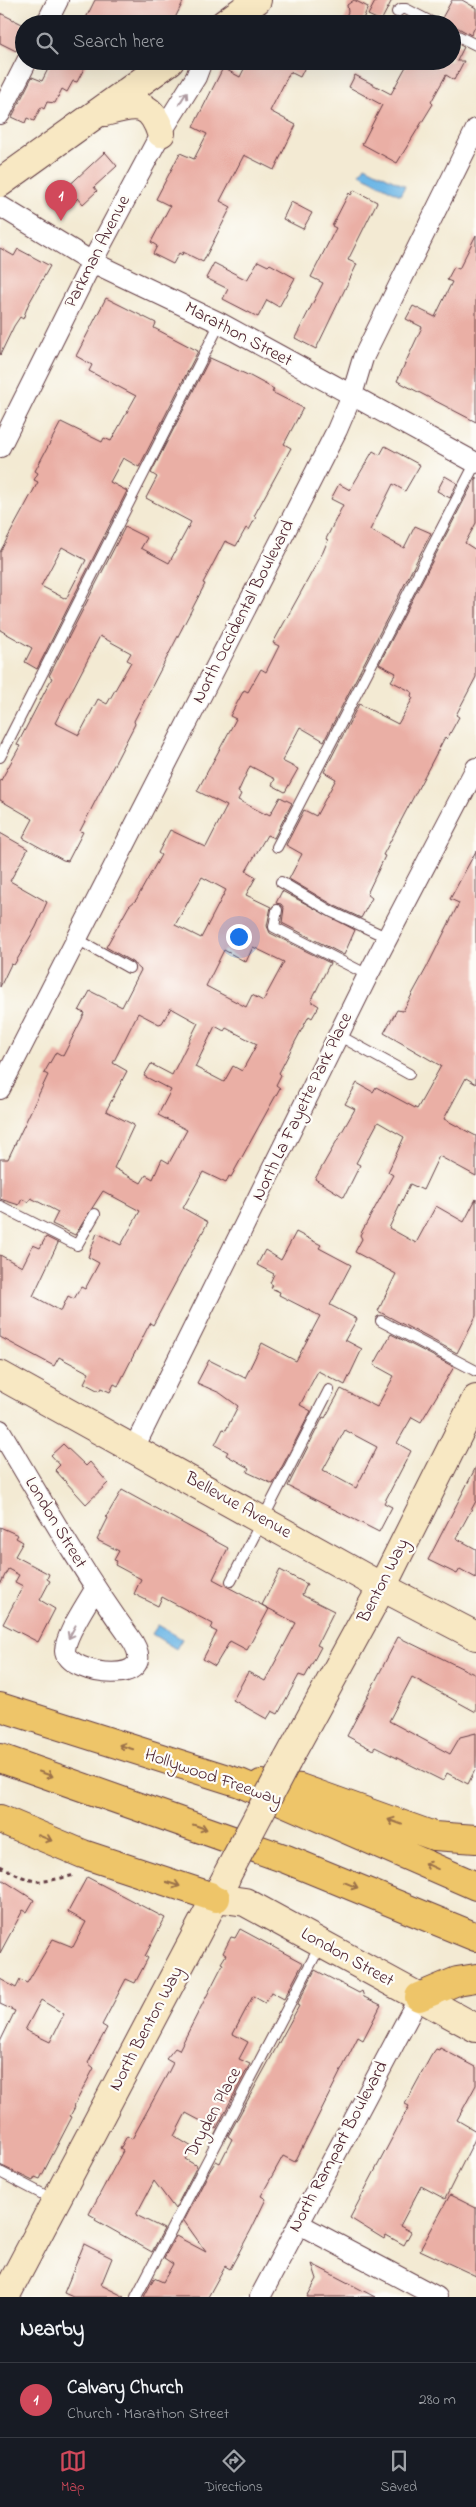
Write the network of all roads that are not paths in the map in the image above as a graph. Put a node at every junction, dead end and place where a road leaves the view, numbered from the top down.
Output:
1 (257, 0) edge
2 (54, 2) edge
3 (397, 12) dead end
4 (49, 15) edge
5 (236, 15) edge
6 (418, 15) edge
7 (461, 38) edge
8 (476, 45) edge
9 (22, 70) edge
10 (157, 70) edge
11 (199, 70) edge
12 (0, 114) edge
13 (96, 114) junction
14 (476, 129) edge
15 (161, 133) junction
16 (0, 183) edge
17 (0, 206) edge
18 (92, 262) junction
19 (220, 323) junction
20 (352, 395) junction
21 (0, 446) edge
22 (476, 462) edge
23 (0, 757) edge
24 (476, 768) edge
25 (277, 847) dead end
26 (281, 882) dead end
27 (277, 910) dead end
28 (388, 938) junction
29 (76, 939) junction
30 (129, 968) dead end
31 (368, 975) junction
32 (338, 1035) junction
33 (409, 1074) dead end
34 (0, 1089) edge
35 (0, 1206) edge
36 (95, 1214) dead end
37 (382, 1321) dead end
38 (476, 1371) edge
39 (0, 1375) edge
40 (328, 1390) dead end
41 (476, 1399) edge
42 (0, 1430) edge
43 (134, 1448) junction
44 (262, 1519) junction
45 (231, 1581) dead end
46 (382, 1586) junction
47 (95, 1590) dead end
48 (476, 1636) edge
49 (0, 1707) edge
50 (0, 1758) edge
51 (287, 1761) joint
52 (240, 1783) junction
53 (0, 1819) edge
54 (476, 1840) edge
55 (476, 1886) edge
56 (222, 1887) junction
57 (476, 1937) edge
58 (321, 1944) junction
59 (476, 1978) edge
60 (419, 1997) junction
61 (476, 2028) edge
62 (0, 2172) edge
63 (57, 2202) junction
64 (299, 2224) junction
65 (5, 2297) edge
66 (136, 2297) edge
67 (260, 2297) edge
68 (437, 2297) edge

1 - 5 street
2 - 4 street
3 - 6 lane
7 - 8 lane
9 - 12 street
10 - 13 street
15 -> 11 street, Parkman Avenue
13 - 15 street
13 - 16 street
14 - 20 street, North Occidental Boulevard
15 - 18 street, Parkman Avenue
17 - 18 street, Marathon Street
18 - 19 street, Marathon Street
18 - 21 street, Parkman Avenue
19 - 20 street, Marathon Street
19 - 23 lane
20 - 22 street, Marathon Street
20 - 29 street, North Occidental Boulevard
22 - 25 lane
24 - 28 street, North La Fayette Park Place
26 - 28 lane
27 - 31 lane
28 - 31 street, North La Fayette Park Place
29 - 30 lane
29 - 34 street, North Occidental Boulevard
31 - 32 street, North La Fayette Park Place
32 - 33 lane
32 - 43 street, North La Fayette Park Place
35 - 36 lane
37 - 38 lane
39 - 43 street, Bellevue Avenue
40 - 44 lane
41 - 46 street, Benton Way
42 - 47 street, London Street
43 - 44 street, Bellevue Avenue
44 - 45 lane
44 - 46 street, Bellevue Avenue
46 - 48 street, Bellevue Avenue
46 - 51 street, Benton Way
52 -> 49 highway, Hollywood Freeway
50 -> 57 highway
51 - 56 street, North Benton Way, bridge
54 -> 52 highway
55 -> 52 highway, Hollywood Freeway
53 -> 56 highway
56 - 58 street, London Street
56 - 63 street, North Benton Way
58 - 60 street, London Street
58 - 66 lane, Dryden Place
59 - 60 highway
60 - 61 street, London Street
60 - 64 street, North Rampart Boulevard
62 - 63 lane
63 - 65 street, North Benton Way
64 - 67 street, North Rampart Boulevard
64 - 68 street

